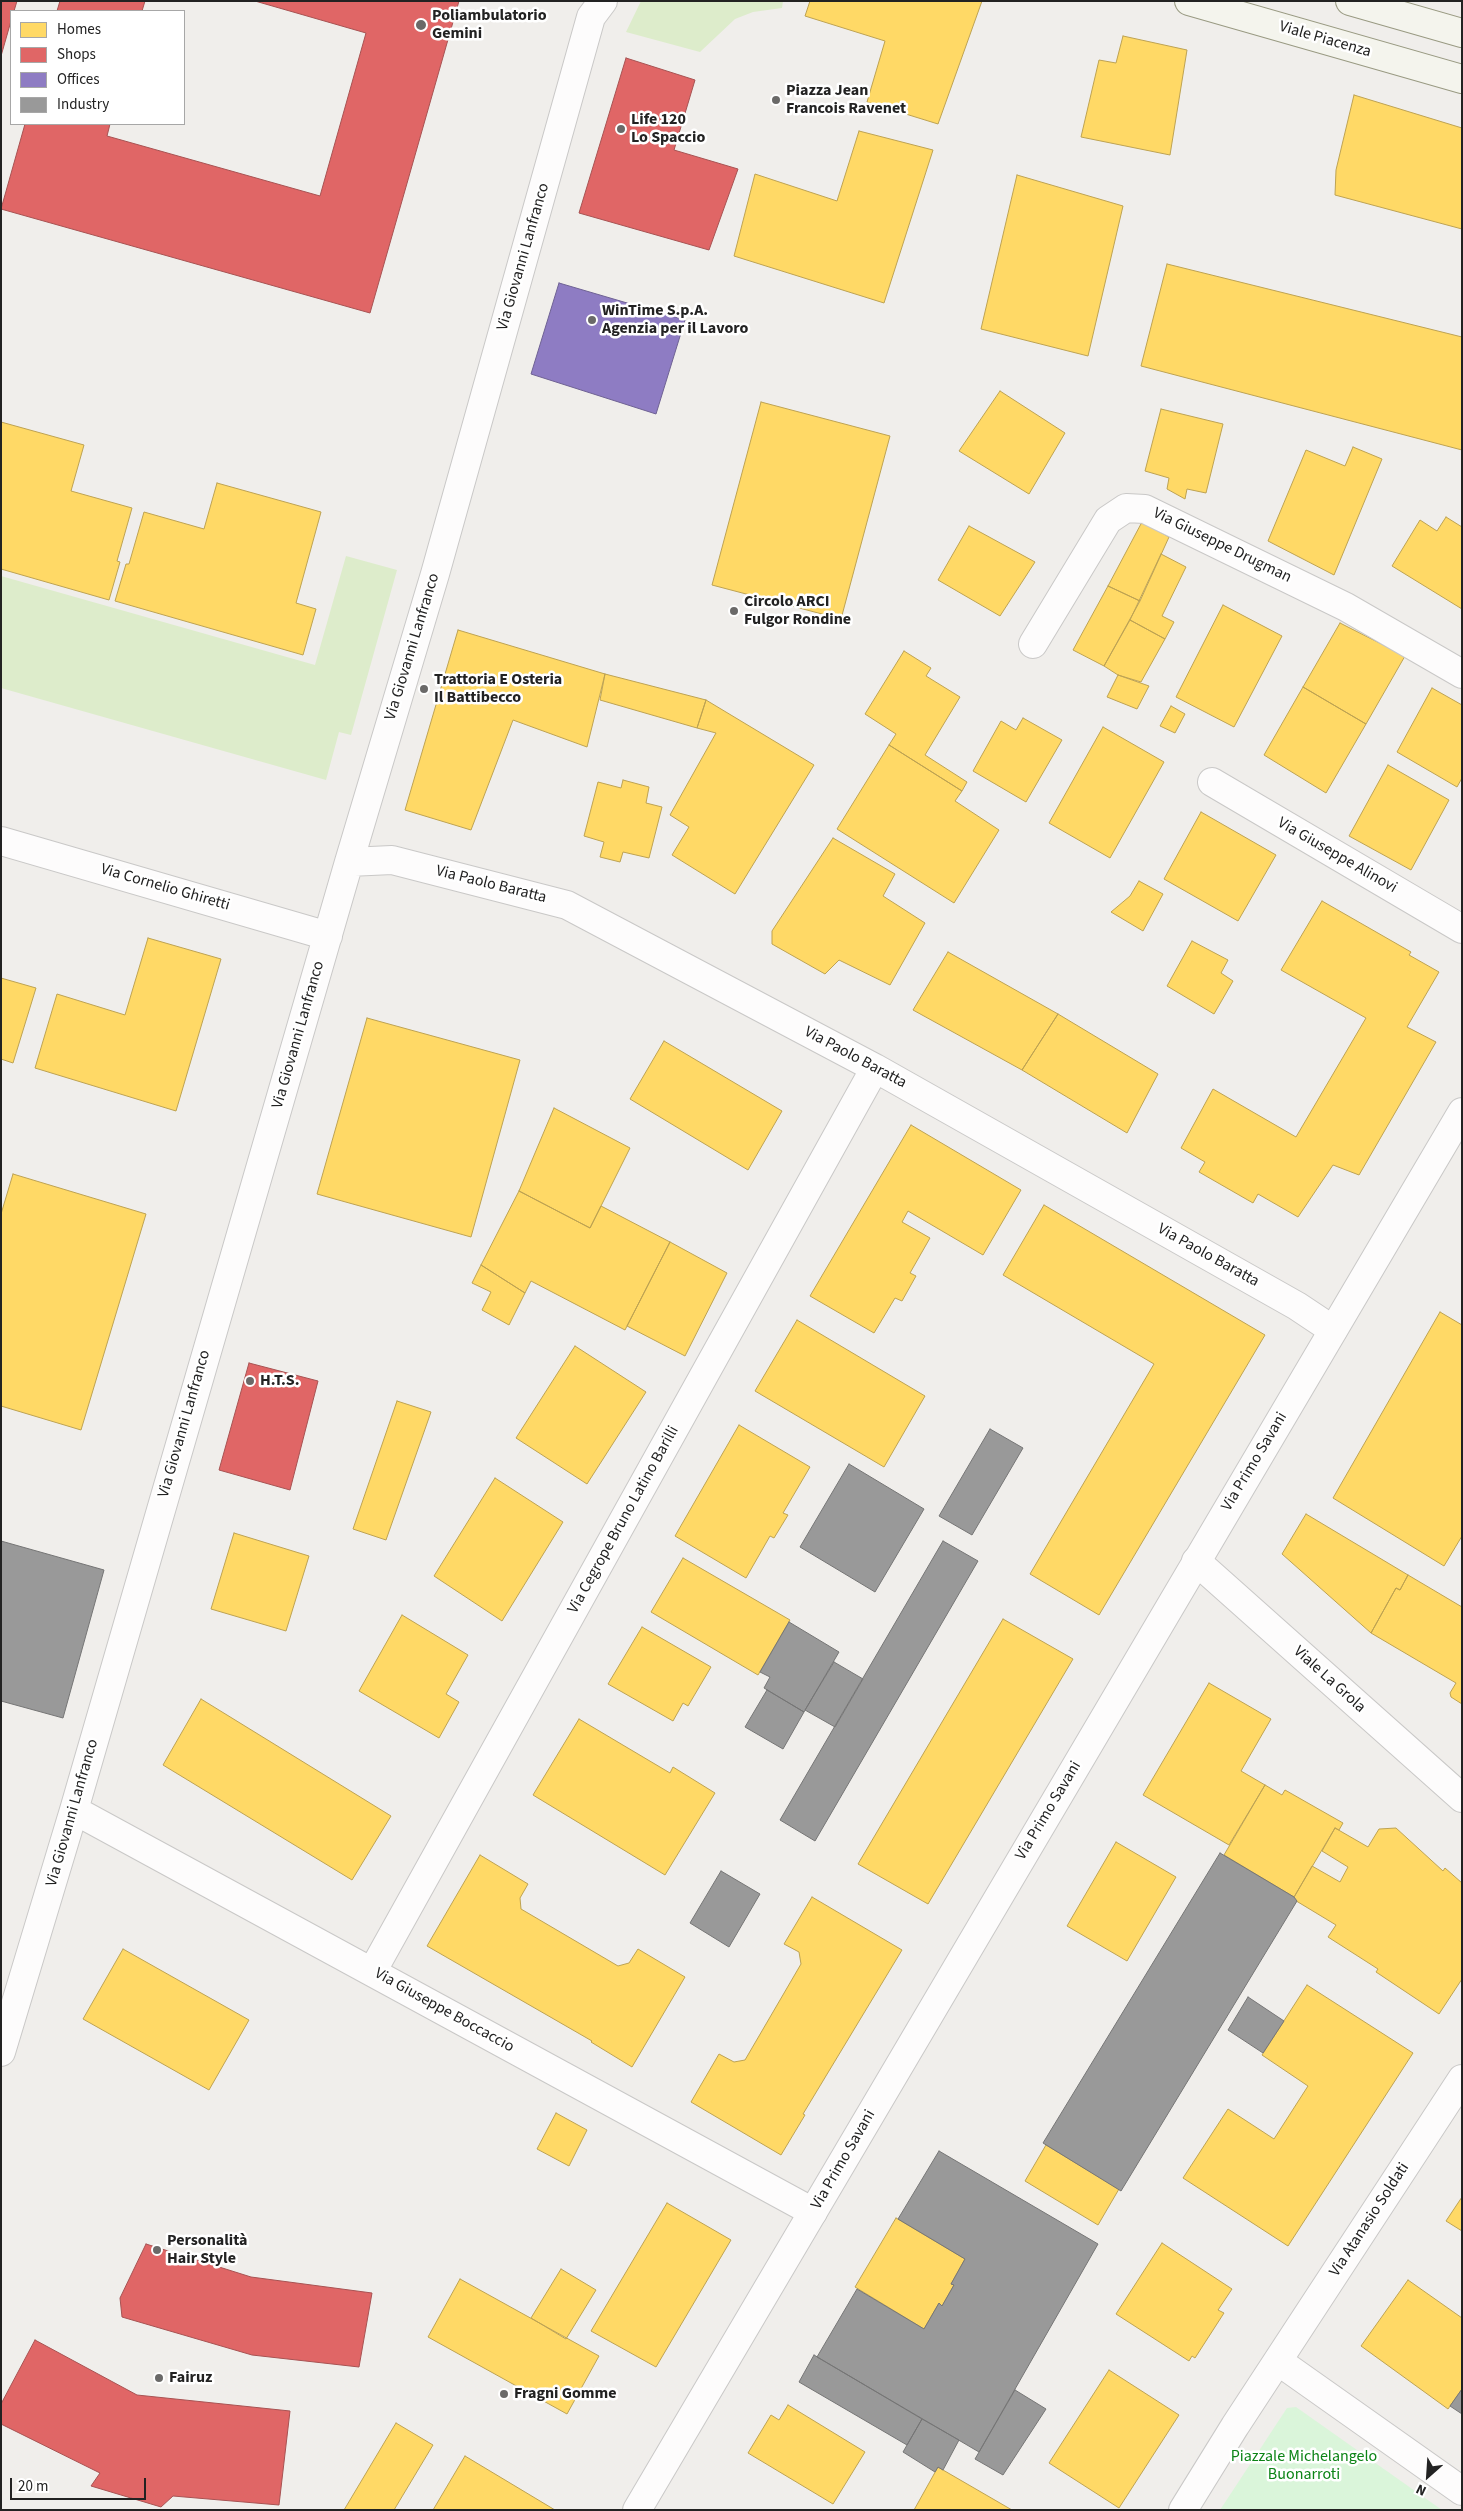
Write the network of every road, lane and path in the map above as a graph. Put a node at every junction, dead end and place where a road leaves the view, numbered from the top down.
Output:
1 (1189, 1) edge
2 (1350, 1) edge
3 (594, 6) edge
4 (1462, 33) edge
5 (1462, 79) edge
6 (1034, 644) dead end
7 (1462, 674) edge
8 (1212, 782) dead end
9 (1, 840) edge
10 (349, 862) junction
11 (1462, 930) edge
12 (328, 936) junction
13 (876, 1068) junction
14 (1462, 1112) edge
15 (1333, 1330) junction
16 (1196, 1561) junction
17 (1462, 1798) edge
18 (74, 1810) junction
19 (372, 1972) junction
20 (1, 2052) edge
21 (1462, 2079) edge
22 (813, 2212) junction
23 (1278, 2361) junction
24 (1462, 2491) edge
25 (637, 2510) edge
26 (1183, 2510) edge

1 - 5 main road, Viale Piacenza
2 - 4 main road
3 - 10 street, Via Giovanni Lanfranco
6 - 7 street, Via Giuseppe Drugman
8 - 11 street, Via Giuseppe Alinovi
9 - 12 street, Via Cornelio Ghiretti
10 - 12 street, Via Giovanni Lanfranco
10 - 13 street, Via Paolo Baratta
12 - 18 street, Via Giovanni Lanfranco
13 - 15 street, Via Paolo Baratta
13 - 19 street, Via Cegrope Bruno Latino Barilli
14 - 15 street, Via Primo Savani
15 - 16 street, Via Primo Savani
16 - 17 street, Viale La Grola
16 - 22 street, Via Primo Savani
18 - 19 street, Via Giuseppe Boccaccio
18 - 20 street, Via Giovanni Lanfranco
19 - 22 street, Via Giuseppe Boccaccio
21 - 23 street, Via Atanasio Soldati
22 - 25 street, Via Primo Savani
23 - 24 street
23 - 26 street

